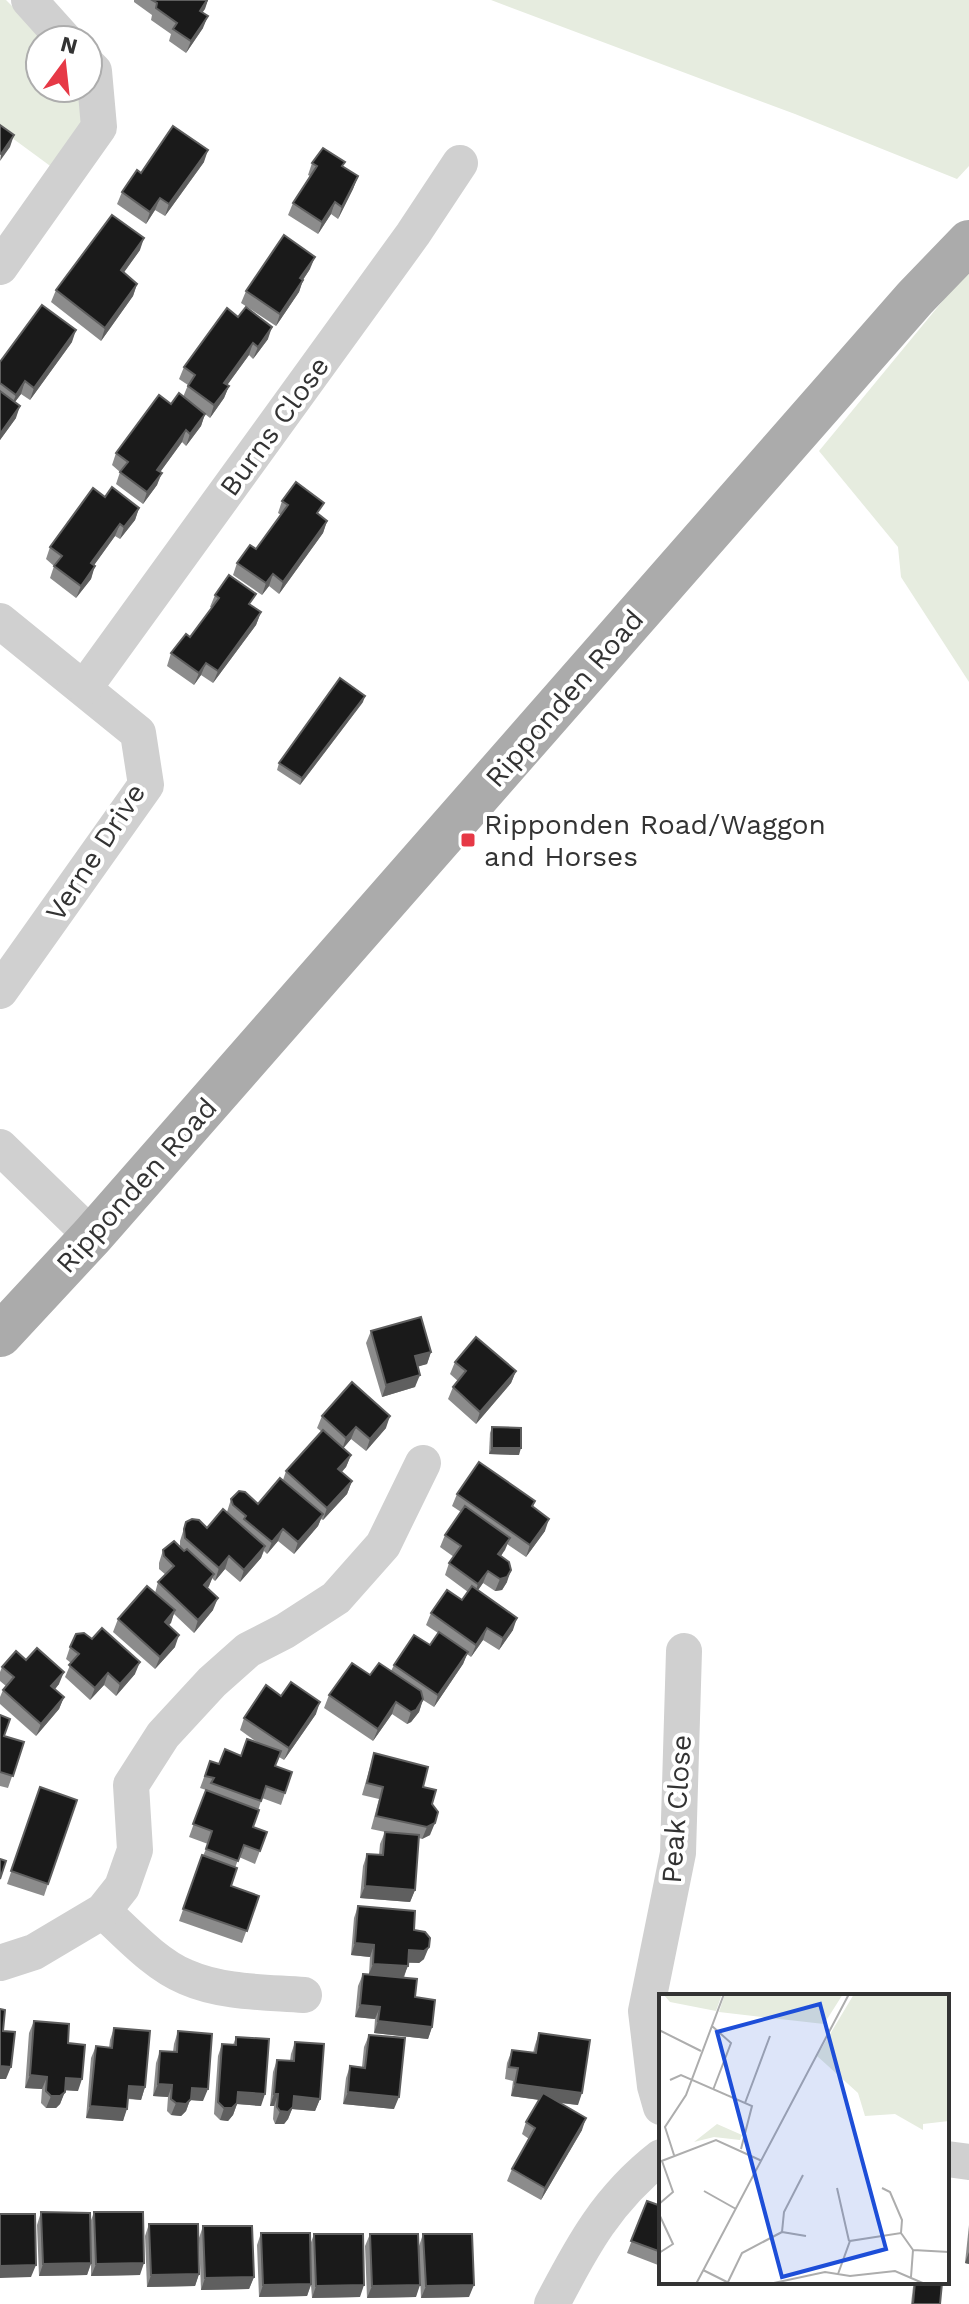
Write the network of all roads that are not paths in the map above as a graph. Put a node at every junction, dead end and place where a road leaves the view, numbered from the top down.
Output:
1 (29, 0) edge
2 (51, 24) edge
3 (97, 104) edge
4 (460, 163) dead end
5 (969, 242) edge
6 (0, 267) edge
7 (0, 621) edge
8 (85, 687) junction
9 (0, 991) edge
10 (0, 1147) edge
11 (92, 1236) junction
12 (0, 1335) edge
13 (423, 1463) dead end
14 (684, 1651) dead end
15 (103, 1911) junction
16 (0, 1963) edge
17 (304, 1995) dead end
18 (659, 2100) edge
19 (659, 2159) edge
20 (949, 2159) edge
21 (969, 2162) edge
22 (552, 2304) edge

1 - 2 street
3 - 6 street
4 - 8 street, Burns Close
5 - 11 main road, Ripponden Road
7 - 8 street, Verne Drive
8 - 9 street, Verne Drive
10 - 11 street
11 - 12 main road, Ripponden Road
13 - 15 street
14 - 18 street, Peak Close
15 - 16 street
15 - 17 street
19 - 22 street
20 - 21 street

